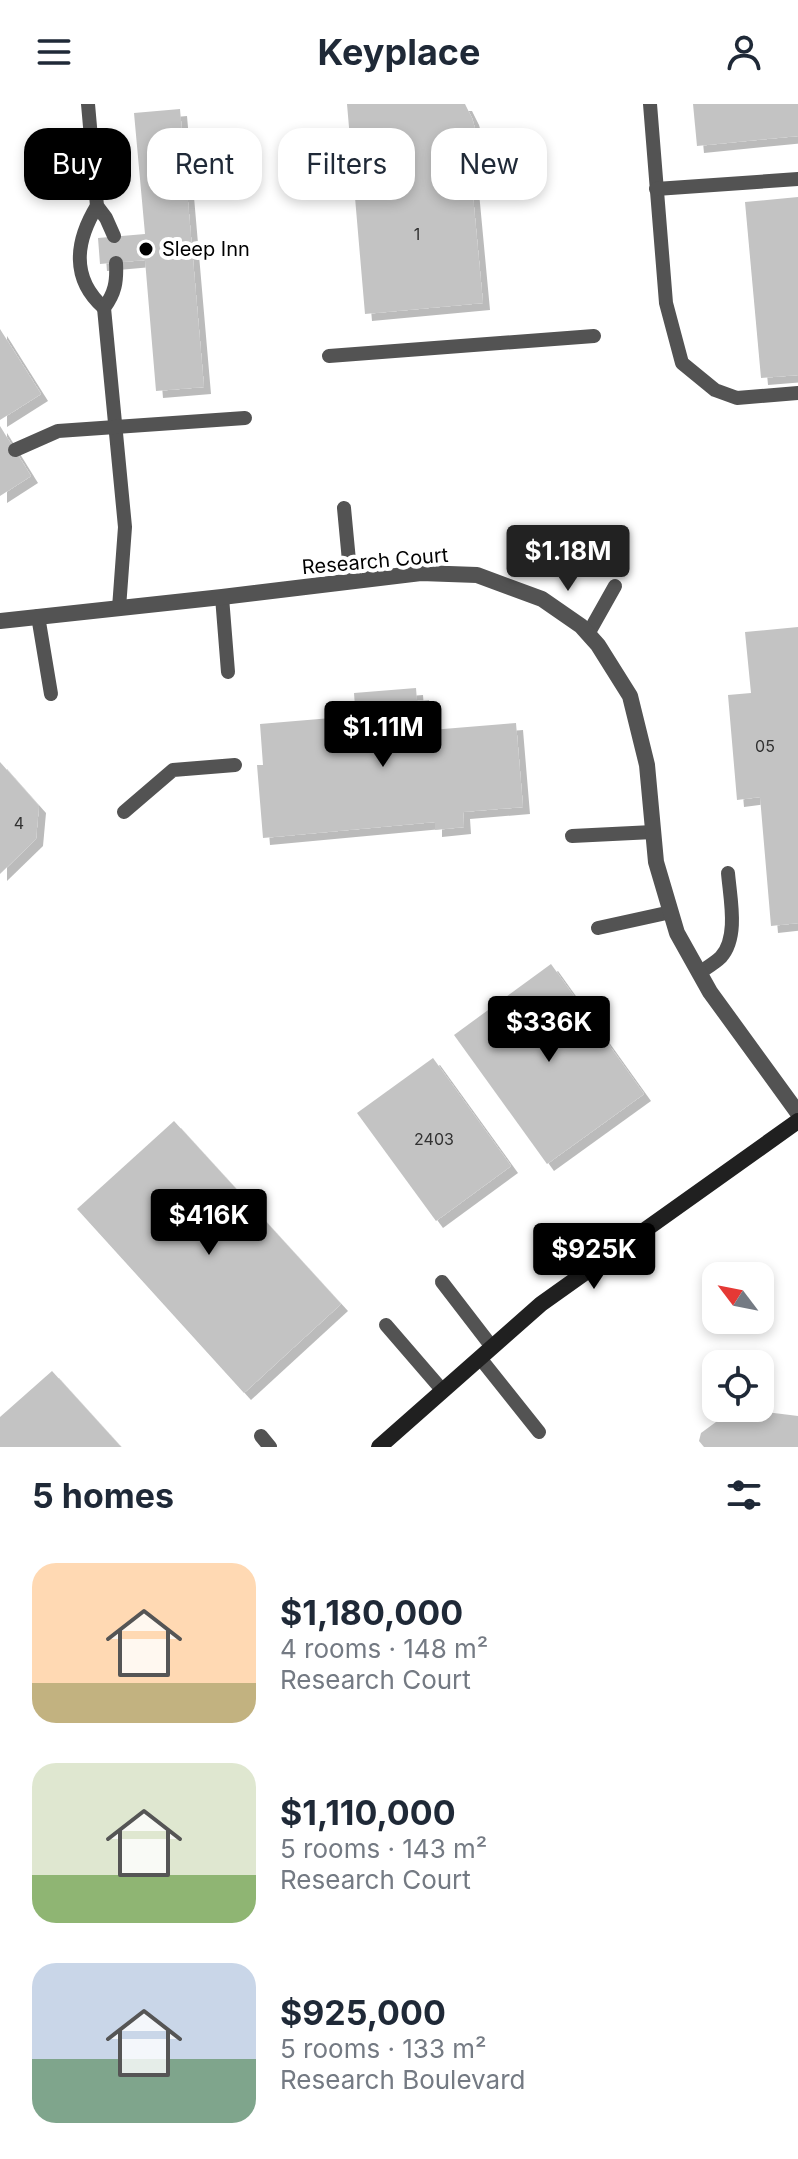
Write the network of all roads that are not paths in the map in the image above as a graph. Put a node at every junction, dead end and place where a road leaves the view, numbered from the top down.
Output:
1 (88, 104) edge
2 (650, 104) edge
3 (798, 179) edge
4 (656, 189) junction
5 (97, 206) junction
6 (114, 236) dead end
7 (116, 263) dead end
8 (104, 308) junction
9 (594, 336) dead end
10 (329, 356) dead end
11 (798, 393) edge
12 (245, 418) dead end
13 (115, 427) junction
14 (15, 450) dead end
15 (344, 508) dead end
16 (351, 582) junction
17 (615, 586) dead end
18 (222, 597) junction
19 (119, 608) junction
20 (38, 616) junction
21 (0, 621) edge
22 (588, 634) junction
23 (228, 672) dead end
24 (51, 694) dead end
25 (235, 765) dead end
26 (124, 812) dead end
27 (653, 832) junction
28 (572, 836) dead end
29 (728, 873) dead end
30 (671, 912) junction
31 (598, 928) dead end
32 (699, 973) junction
33 (798, 1113) edge
34 (798, 1121) edge
35 (442, 1282) dead end
36 (386, 1325) dead end
37 (486, 1352) junction
38 (443, 1391) junction
39 (539, 1432) dead end
40 (379, 1447) edge

1 - 5 lane
2 - 4 lane
3 - 4 lane
4 - 11 lane
5 - 6 lane
5 - 8 lane
7 - 8 lane
8 - 13 lane
9 - 10 lane
12 - 13 lane
13 - 14 lane
13 - 19 lane
15 - 16 lane
16 - 18 street, Research Court
16 - 22 street, Research Court
17 - 22 lane
18 - 19 street, Research Court
18 - 23 lane
19 - 20 street, Research Court
20 - 21 street, Research Court
20 - 24 lane
22 - 27 street, Research Court
25 - 26 lane
27 - 28 lane
27 - 30 street, Research Court
29 - 32 lane
30 - 31 lane
30 - 32 street, Research Court
32 - 33 street, Research Court
34 - 37 street
35 - 37 lane
36 - 38 lane
37 - 38 street
37 - 39 lane
38 - 40 street

